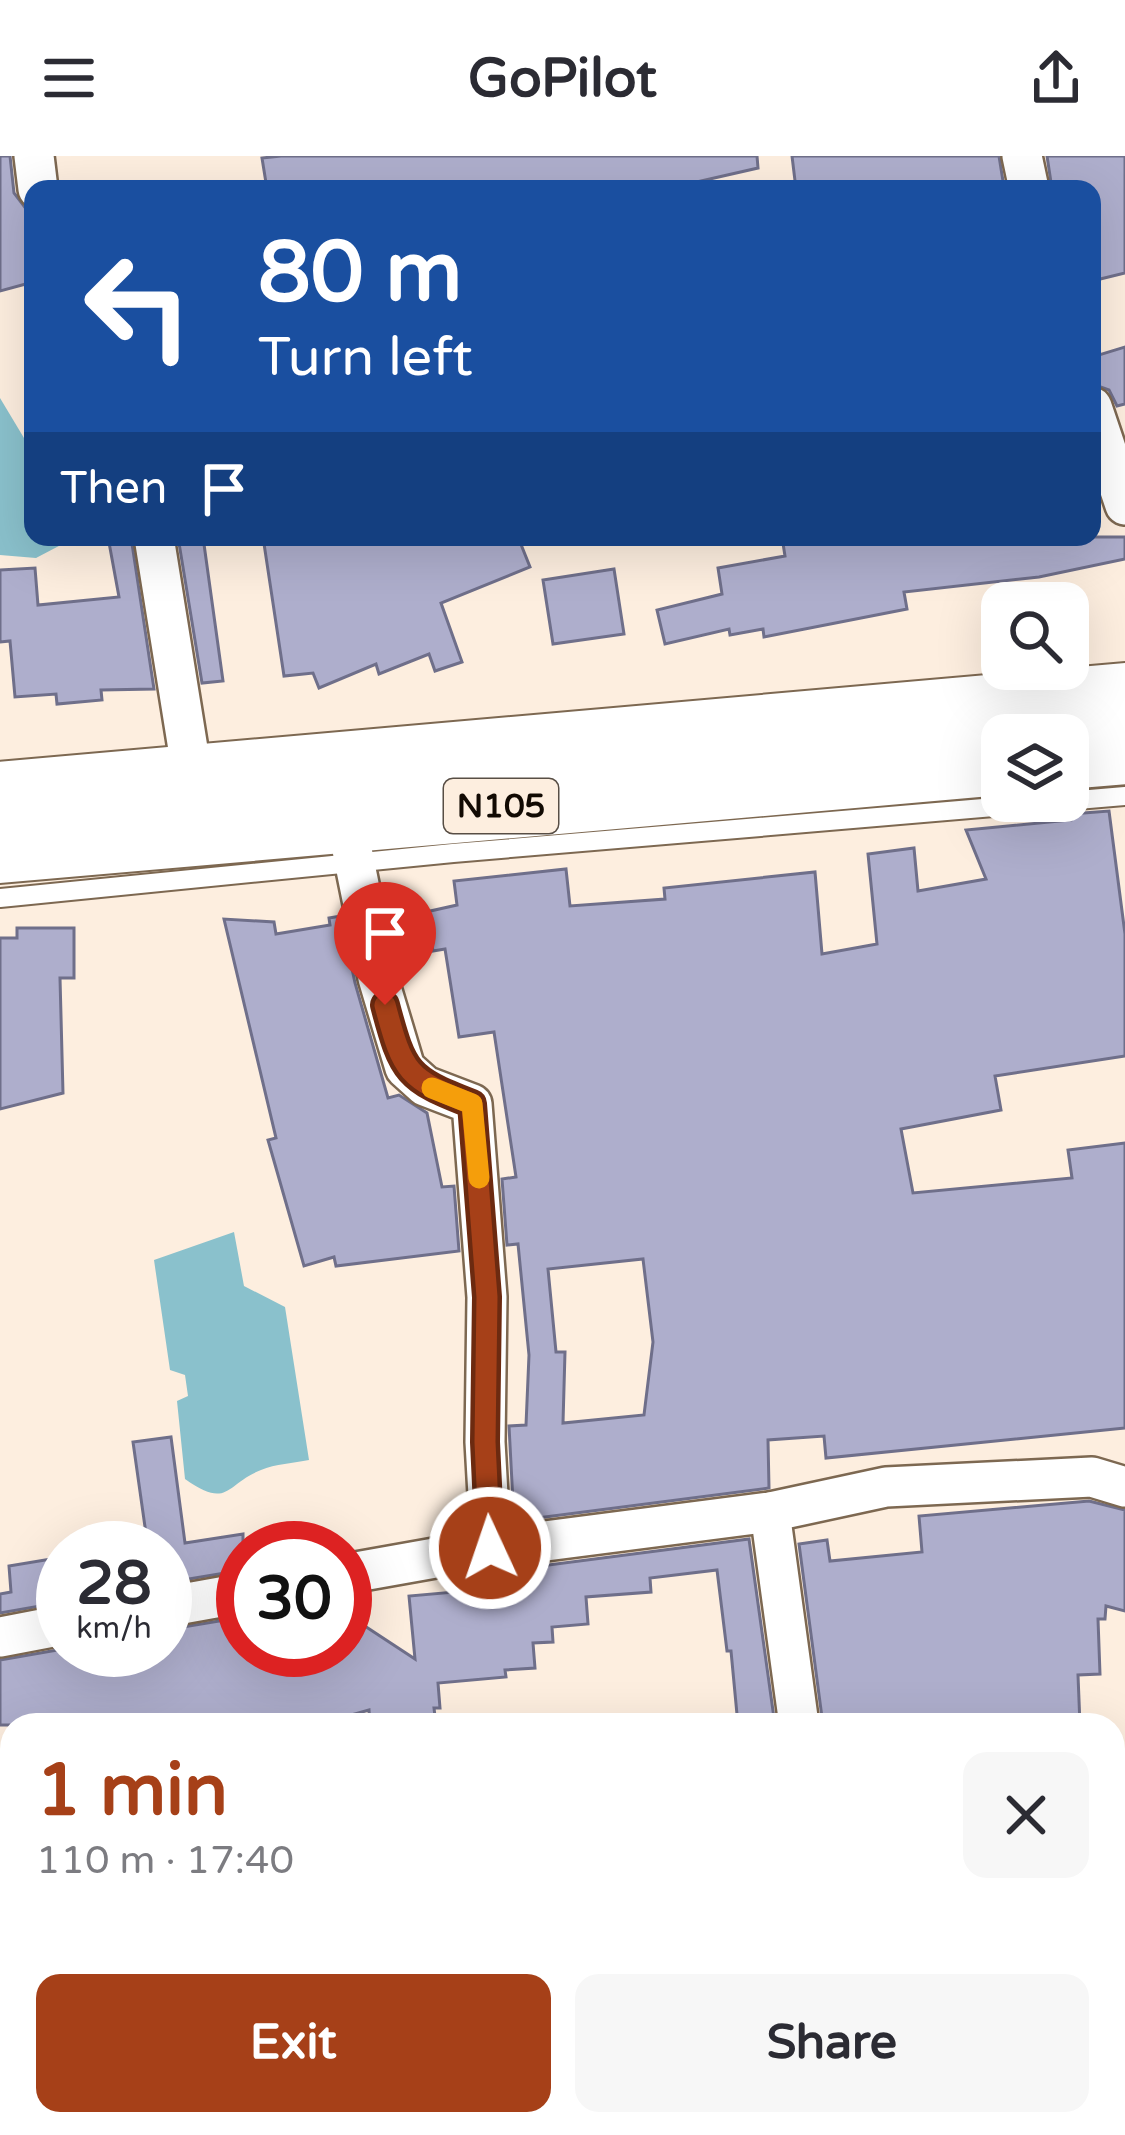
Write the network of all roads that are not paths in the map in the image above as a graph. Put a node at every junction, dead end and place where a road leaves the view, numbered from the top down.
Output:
1 (1101, 434) edge
2 (1125, 505) edge
3 (155, 546) edge
4 (1125, 696) edge
5 (1125, 751) edge
6 (1089, 754) edge
7 (981, 765) edge
8 (193, 780) junction
9 (0, 795) edge
10 (1125, 796) edge
11 (349, 841) junction
12 (0, 850) edge
13 (0, 898) edge
14 (1125, 1487) edge
15 (770, 1512) junction
16 (490, 1548) junction
17 (372, 1569) edge
18 (36, 1630) edge
19 (0, 1636) edge
20 (797, 1713) edge

1 - 2 street
3 - 8 street
4 - 8 highway
5 - 6 highway
7 - 11 highway, N105
8 - 9 highway
10 - 11 lane
11 - 12 highway, N105
11 - 13 lane
11 - 16 street
14 - 15 street
15 - 16 street
15 - 20 street
16 - 17 street
18 - 19 street

